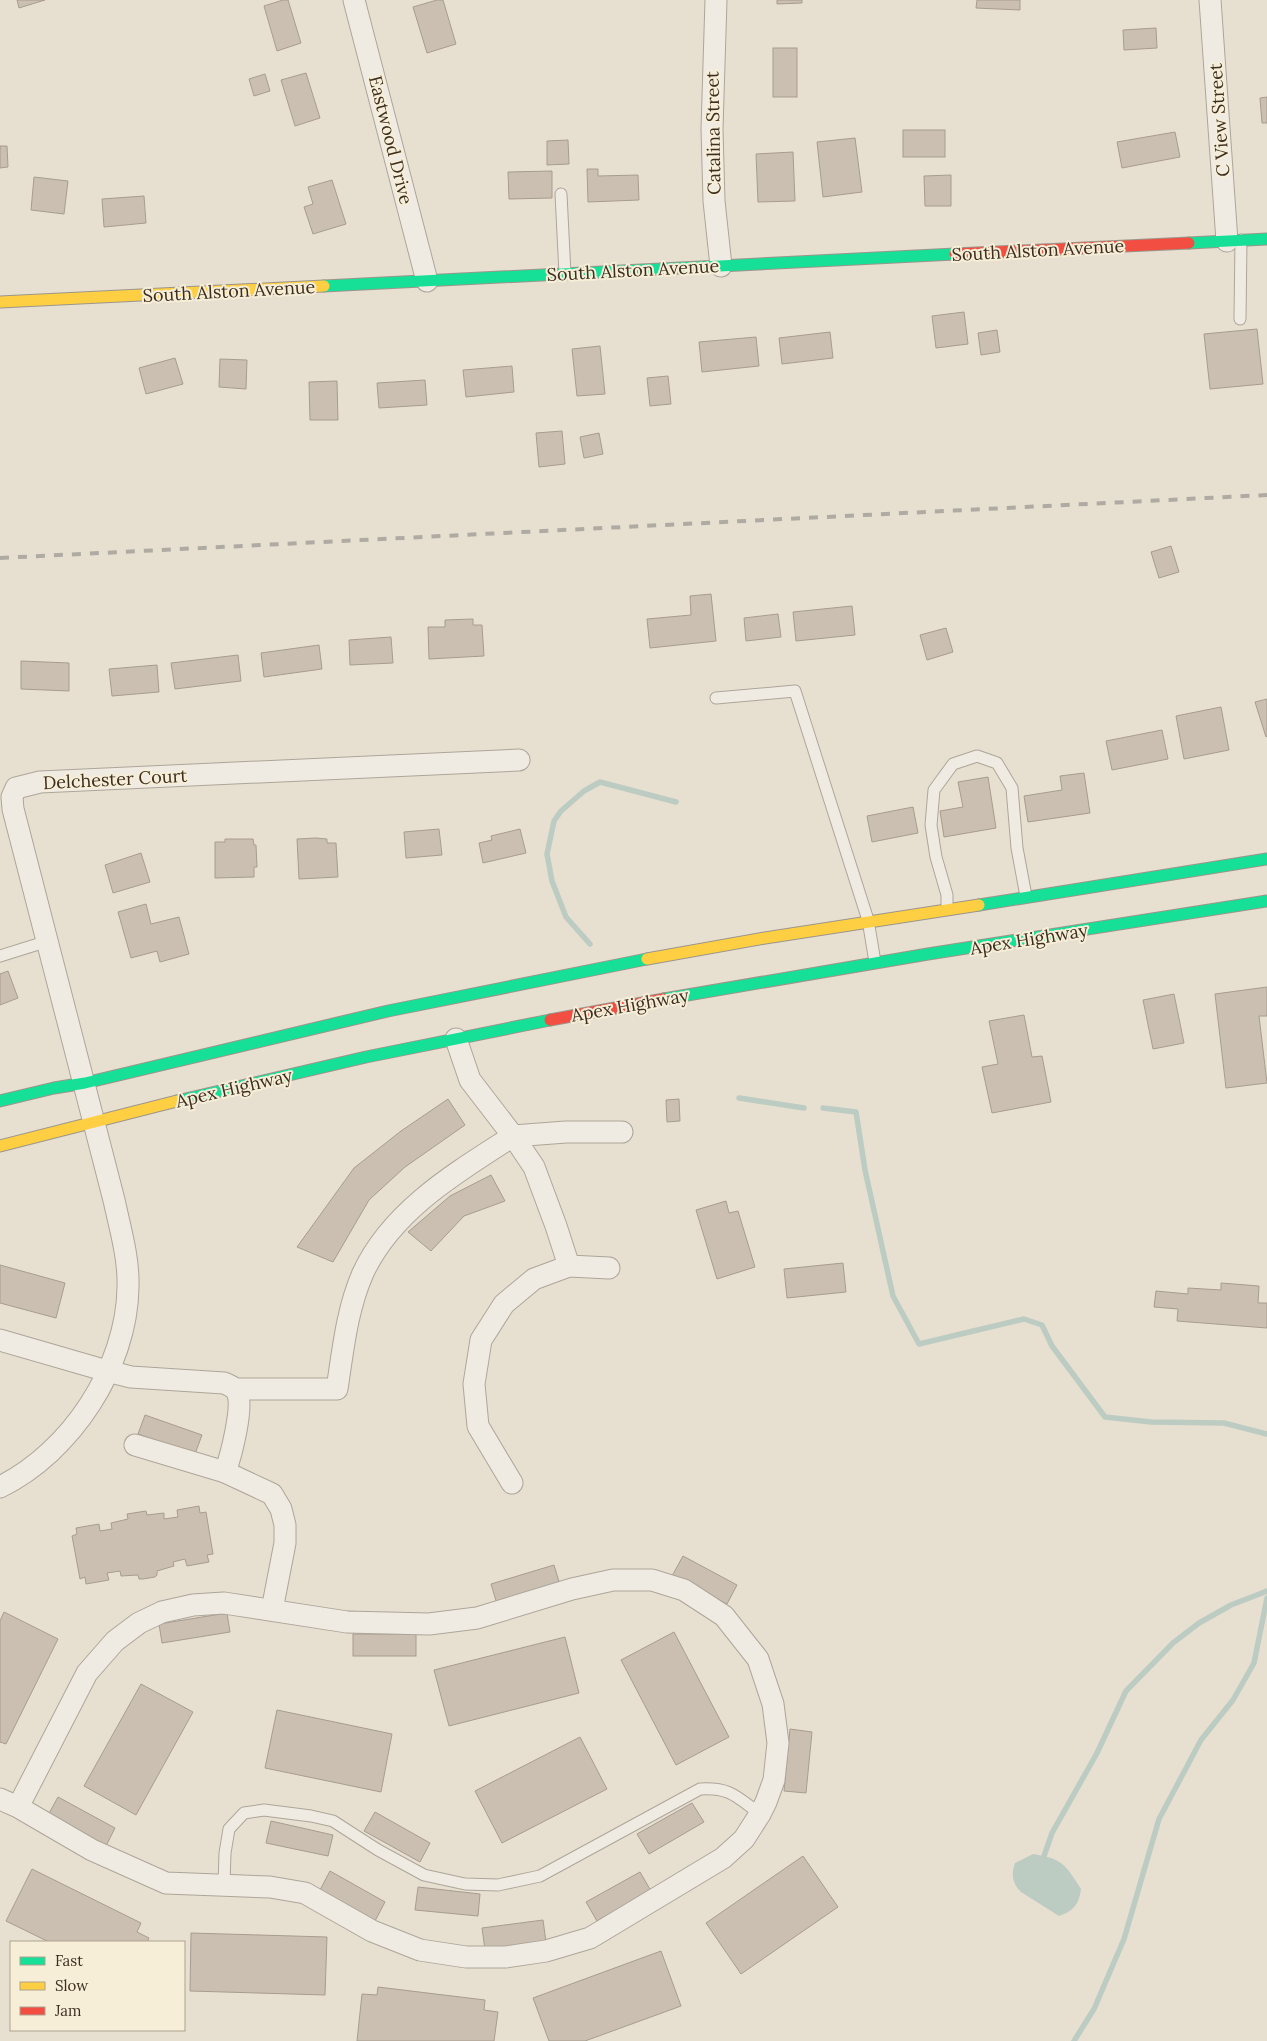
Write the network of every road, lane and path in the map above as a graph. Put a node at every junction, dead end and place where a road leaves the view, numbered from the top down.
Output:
1 (354, 0) edge
2 (716, 0) edge
3 (1210, 0) edge
4 (562, 194) dead end
5 (1267, 239) edge
6 (1234, 240) junction
7 (721, 266) junction
8 (565, 274) junction
9 (427, 281) junction
10 (0, 302) edge
11 (1240, 319) dead end
12 (716, 698) dead end
13 (519, 760) dead end
14 (1267, 859) edge
15 (1026, 896) junction
16 (1267, 900) edge
17 (947, 908) junction
18 (868, 920) junction
19 (48, 941) junction
20 (0, 956) edge
21 (875, 962) junction
22 (456, 1039) junction
23 (85, 1083) junction
24 (0, 1101) edge
25 (95, 1121) junction
26 (622, 1132) dead end
27 (514, 1136) junction
28 (0, 1146) edge
29 (569, 1266) junction
30 (609, 1268) dead end
31 (0, 1340) edge
32 (107, 1372) junction
33 (236, 1389) junction
34 (135, 1445) dead end
35 (225, 1472) junction
36 (512, 1483) dead end
37 (0, 1488) edge
38 (272, 1610) junction
39 (9, 1803) edge
40 (760, 1814) junction
41 (224, 1884) junction

1 - 9 street, Eastwood Drive
2 - 7 street, Catalina Street
3 - 6 street, C View Street
4 - 8 lane
5 - 6 main road, South Alston Avenue
6 - 7 main road, South Alston Avenue
6 - 11 lane
7 - 8 main road, South Alston Avenue
8 - 9 main road, South Alston Avenue
9 - 10 main road, South Alston Avenue
12 - 18 lane
13 - 19 street, Delchester Court
14 - 15 main road
15 - 17 main road
15 - 17 lane
16 - 21 main road, Apex Highway
17 - 18 main road
18 - 21 lane
18 - 23 main road
19 - 20 lane
19 - 23 street, Delchester Court
21 - 22 main road, Apex Highway
22 - 25 main road, Apex Highway
22 - 27 street
23 - 24 main road
23 - 25 street, Delchester Court
25 - 28 main road, Apex Highway
25 - 32 street, Delchester Court
26 - 27 street
27 - 29 street
27 - 33 street
29 - 30 street
29 - 36 street
31 - 32 street
32 - 33 street
32 - 37 street, Delchester Court
33 - 35 street
34 - 35 street
35 - 38 street
38 - 39 street
38 - 40 street
39 - 41 street
40 - 41 street
40 - 41 lane

